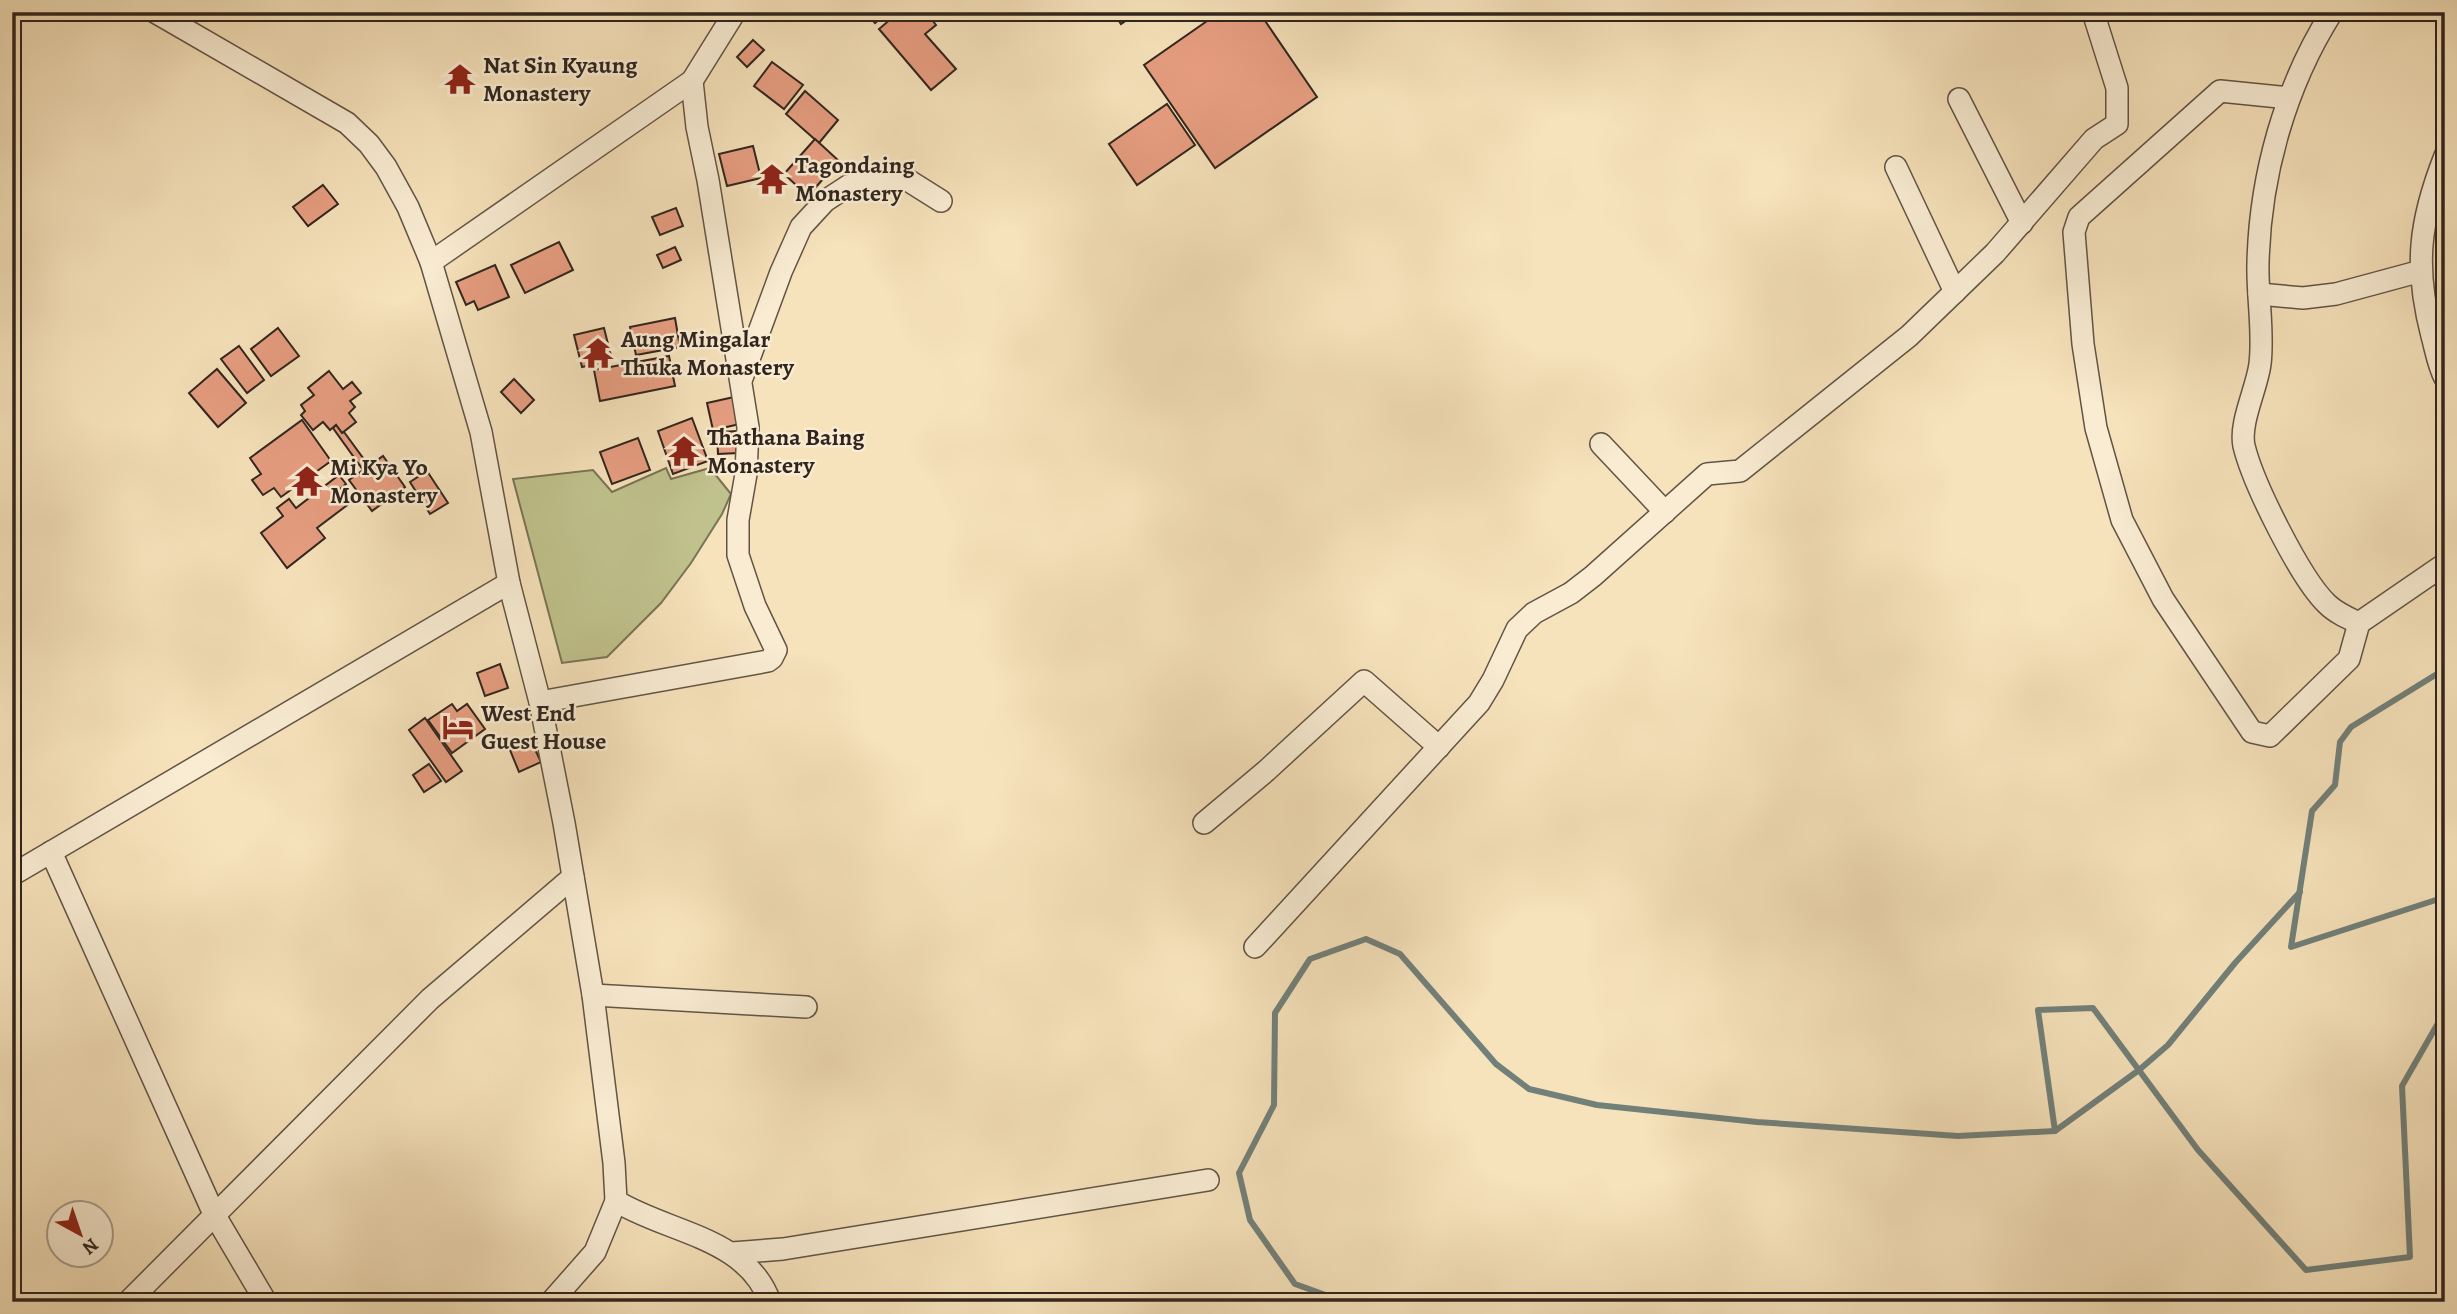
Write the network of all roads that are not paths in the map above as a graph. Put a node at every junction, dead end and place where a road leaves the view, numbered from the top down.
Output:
1 (155, 12) edge
2 (735, 12) edge
3 (2093, 12) edge
4 (2332, 12) edge
5 (692, 81) junction
6 (2290, 98) junction
7 (1959, 99) dead end
8 (2445, 156) edge
9 (1896, 167) dead end
10 (942, 201) dead end
11 (2022, 223) junction
12 (432, 262) junction
13 (2421, 271) junction
14 (1955, 292) junction
15 (2259, 295) junction
16 (2445, 378) edge
17 (742, 380) junction
18 (1601, 444) dead end
19 (1665, 512) junction
20 (2445, 564) edge
21 (509, 583) junction
22 (2359, 623) junction
23 (540, 702) junction
24 (1439, 747) junction
25 (1204, 823) dead end
26 (51, 852) junction
27 (12, 875) edge
28 (573, 877) junction
29 (1255, 947) dead end
30 (593, 995) junction
31 (806, 1007) dead end
32 (1208, 1180) dead end
33 (616, 1201) junction
34 (214, 1214) junction
35 (732, 1253) junction
36 (128, 1302) edge
37 (266, 1302) edge
38 (551, 1302) edge
39 (770, 1302) edge

1 - 12 street
2 - 5 street
3 - 11 street
4 - 6 street
5 - 12 street
5 - 17 street
6 - 15 street
6 - 22 street
7 - 11 street
8 - 13 street
9 - 14 street
10 - 17 street
11 - 14 street
12 - 21 street
13 - 15 street
13 - 16 street
14 - 19 street
15 - 22 street
17 - 23 street
18 - 19 street
19 - 24 street
20 - 22 street
21 - 23 street
21 - 26 street
23 - 28 street
24 - 25 street
24 - 29 street
26 - 27 street
26 - 34 street
28 - 30 street
28 - 34 street
30 - 31 street
30 - 33 street
32 - 35 street
33 - 35 street
33 - 38 street
34 - 36 street
34 - 37 street
35 - 39 street

